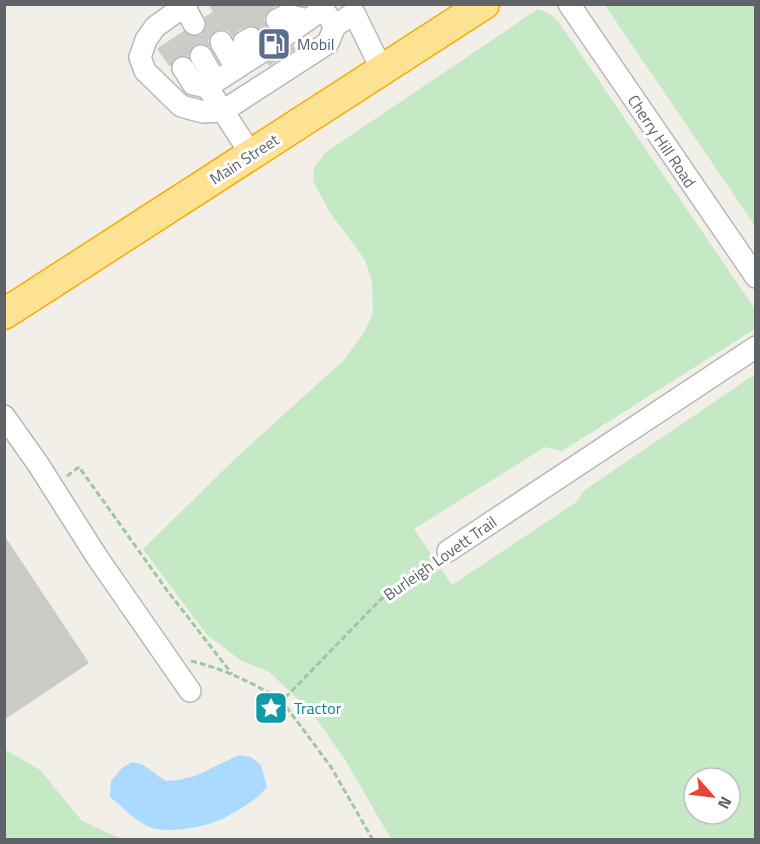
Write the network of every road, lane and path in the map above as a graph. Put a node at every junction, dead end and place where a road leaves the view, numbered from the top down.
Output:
1 (484, 4) edge
2 (569, 4) edge
3 (352, 9) edge
4 (321, 15) edge
5 (181, 21) edge
6 (282, 28) tunnel mouth
7 (256, 45) tunnel mouth
8 (382, 70) junction
9 (225, 75) junction
10 (223, 111) junction
11 (251, 154) junction
12 (756, 277) edge
13 (4, 314) edge
14 (756, 347) edge
15 (4, 416) edge
16 (61, 481) dead end
17 (448, 551) joint
18 (169, 662) junction
19 (232, 674) junction
20 (190, 691) dead end
21 (282, 701) junction
22 (373, 840) edge

1 - 8 highway, Main Street
2 - 12 street, Cherry Hill Road
3 - 4 street
3 - 8 street
4 - 6 street
4 - 10 street
5 - 10 street
7 - 9 street
8 - 11 highway, Main Street
9 - 9 street
9 - 10 street
10 - 11 street
11 - 13 highway, Main Street
14 - 17 street, Burleigh Lovett Trail
15 - 18 street
16 - 19 path
17 - 21 path, Burleigh Lovett Trail
18 - 19 path
18 - 20 street
19 - 21 path
21 - 22 path

